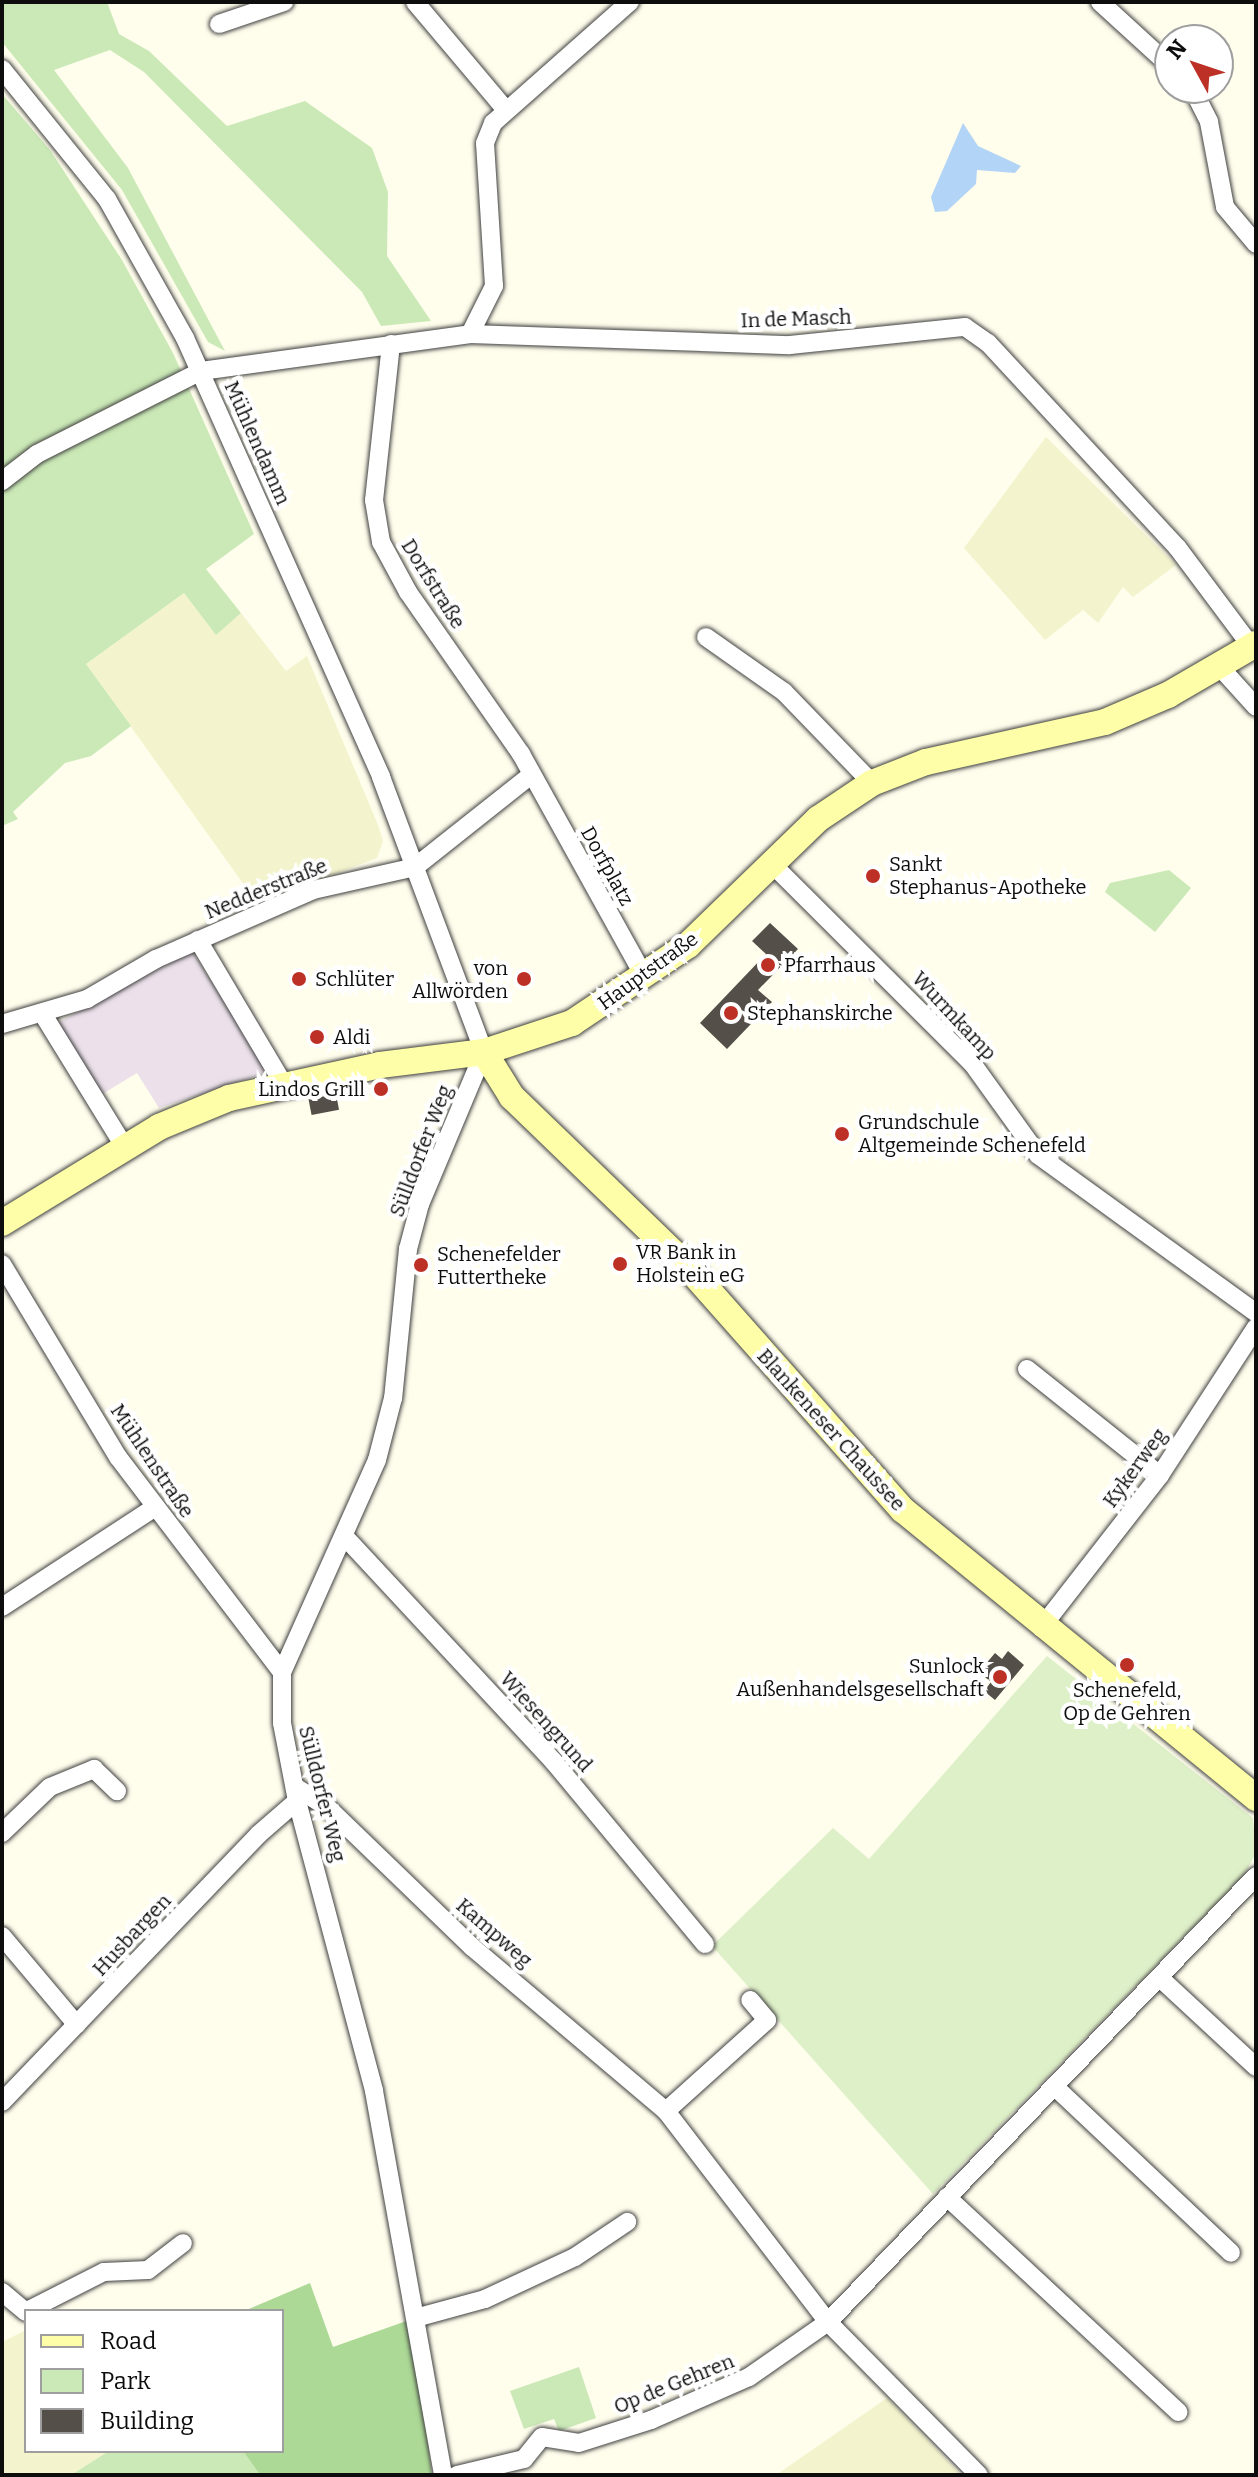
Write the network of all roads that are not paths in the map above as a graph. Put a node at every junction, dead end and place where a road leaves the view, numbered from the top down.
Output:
1 (284, 2) edge
2 (415, 2) edge
3 (630, 2) edge
4 (1100, 2) edge
5 (219, 24) dead end
6 (1154, 51) edge
7 (2, 69) edge
8 (1200, 104) edge
9 (505, 109) junction
10 (1256, 244) edge
11 (470, 334) junction
12 (391, 344) junction
13 (201, 371) junction
14 (2, 481) edge
15 (706, 637) dead end
16 (1254, 645) edge
17 (1219, 666) junction
18 (1256, 707) edge
19 (531, 775) junction
20 (872, 783) junction
21 (771, 863) junction
22 (415, 867) junction
23 (198, 940) junction
24 (645, 978) junction
25 (44, 1016) junction
26 (2, 1024) edge
27 (484, 1052) junction
28 (284, 1085) junction
29 (124, 1146) junction
30 (2, 1223) edge
31 (2, 1264) edge
32 (1256, 1313) edge
33 (1256, 1327) edge
34 (1027, 1369) dead end
35 (1160, 1475) junction
36 (154, 1508) junction
37 (345, 1537) junction
38 (2, 1607) edge
39 (1041, 1628) junction
40 (282, 1672) junction
41 (117, 1791) dead end
42 (296, 1794) junction
43 (1256, 1798) edge
44 (2, 1833) edge
45 (1256, 1876) edge
46 (2, 1936) edge
47 (705, 1944) dead end
48 (1160, 1978) junction
49 (750, 2000) dead end
50 (77, 2025) junction
51 (1256, 2067) edge
52 (1054, 2086) junction
53 (2, 2102) edge
54 (666, 2111) junction
55 (947, 2197) junction
56 (627, 2222) dead end
57 (183, 2243) dead end
58 (1231, 2253) dead end
59 (2, 2292) edge
60 (24, 2309) edge
61 (31, 2309) edge
62 (419, 2317) junction
63 (828, 2322) junction
64 (1178, 2412) dead end
65 (443, 2475) edge
66 (457, 2475) edge
67 (979, 2475) edge

1 - 5 street
2 - 9 street
3 - 9 street
4 - 6 street
7 - 13 street, Mühlendamm
8 - 10 street
9 - 11 street
11 - 12 street, In de Masch
11 - 16 street, In de Masch
12 - 13 street, In de Masch
12 - 19 street, Dorfstraße
13 - 14 street, In de Masch
13 - 22 street, Mühlendamm
15 - 20 street
16 - 17 main road, Hauptstraße
17 - 18 street
17 - 20 main road, Hauptstraße
19 - 22 street, Nedderstraße
19 - 24 street, Dorfplatz
20 - 21 main road, Hauptstraße
21 - 24 main road, Hauptstraße
21 - 32 street, Wurmkamp
22 - 23 street, Nedderstraße
22 - 27 street, Mühlendamm
23 - 25 street, Nedderstraße
23 - 28 street
24 - 27 main road, Hauptstraße
25 - 26 street, Nedderstraße
25 - 29 street
27 - 28 main road, Hauptstraße
27 - 37 street, Sülldorfer Weg
27 - 39 main road, Blankeneser Chaussee
28 - 29 main road, Hauptstraße
29 - 30 main road, Hauptstraße
31 - 36 street, Mühlenstraße
33 - 35 street, Kykerweg
34 - 35 street
35 - 39 street, Kykerweg
36 - 38 street
36 - 40 street, Mühlenstraße
37 - 40 street, Sülldorfer Weg
37 - 47 street, Wiesengrund
39 - 43 main road, Blankeneser Chaussee
40 - 42 street, Sülldorfer Weg
41 - 44 street
42 - 50 street, Husbargen
42 - 54 street, Kampweg
42 - 62 street, Sülldorfer Weg
45 - 48 street, Op de Gehren
46 - 50 street
48 - 51 street
48 - 52 street, Op de Gehren
49 - 54 street
50 - 53 street, Husbargen
52 - 55 street, Op de Gehren
52 - 58 street
54 - 63 street, Kampweg
55 - 63 street, Op de Gehren
55 - 64 street
56 - 62 street
57 - 61 street
59 - 60 street
62 - 65 street, Sülldorfer Weg
63 - 66 street, Op de Gehren
63 - 67 street, Kampweg

